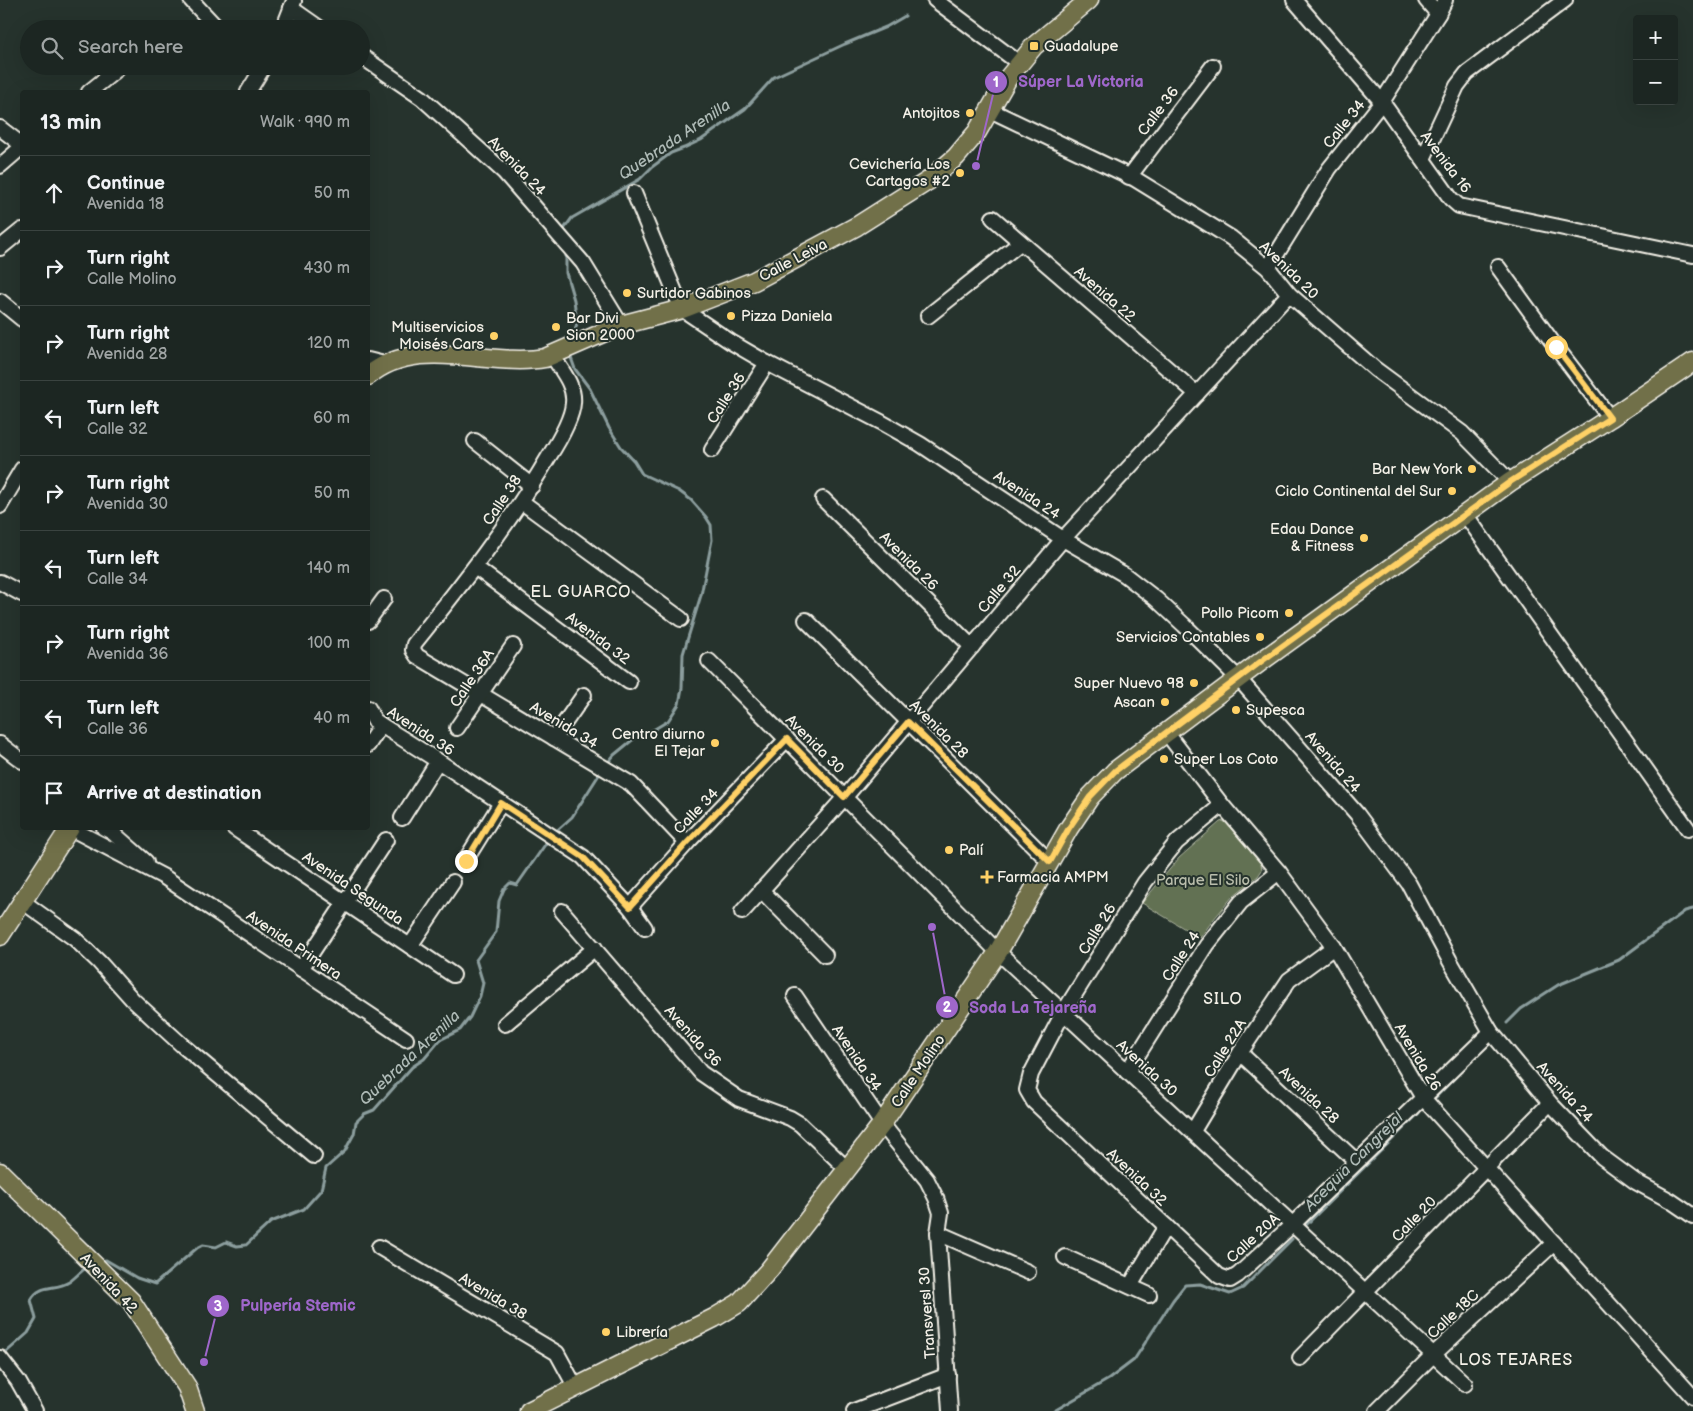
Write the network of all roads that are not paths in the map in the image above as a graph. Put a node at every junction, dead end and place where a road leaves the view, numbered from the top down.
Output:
1 (191, 0) edge
2 (935, 0) edge
3 (1089, 0) edge
4 (1294, 0) edge
5 (1426, 0) edge
6 (1445, 0) edge
7 (1565, 0) edge
8 (293, 4) edge
9 (1438, 14) junction
10 (210, 20) edge
11 (287, 20) edge
12 (311, 20) edge
13 (370, 62) edge
14 (1019, 63) junction
15 (1213, 66) dead end
16 (110, 75) edge
17 (258, 75) edge
18 (91, 90) edge
19 (249, 90) edge
20 (1382, 102) junction
21 (990, 110) junction
22 (0, 128) edge
23 (20, 144) edge
24 (20, 148) edge
25 (1423, 159) junction
26 (0, 166) edge
27 (1129, 177) junction
28 (634, 193) dead end
29 (993, 218) dead end
30 (20, 232) edge
31 (1020, 242) junction
32 (0, 248) edge
33 (1693, 255) edge
34 (1498, 267) dead end
35 (1268, 268) junction
36 (1289, 294) junction
37 (0, 301) edge
38 (682, 308) junction
39 (928, 316) dead end
40 (20, 317) edge
41 (621, 325) junction
42 (552, 355) junction
43 (376, 362) edge
44 (1693, 362) edge
45 (768, 363) junction
46 (1196, 394) junction
47 (1610, 418) junction
48 (474, 441) dead end
49 (712, 450) dead end
50 (20, 472) edge
51 (1510, 482) junction
52 (532, 486) junction
53 (823, 499) dead end
54 (2, 500) edge
55 (522, 502) junction
56 (1465, 514) junction
57 (1063, 539) junction
58 (476, 567) junction
59 (0, 582) edge
60 (20, 593) edge
61 (384, 599) dead end
62 (370, 618) edge
63 (681, 619) dead end
64 (806, 620) dead end
65 (513, 646) dead end
66 (972, 647) junction
67 (413, 650) joint
68 (709, 660) dead end
69 (1240, 679) junction
70 (629, 682) dead end
71 (481, 694) junction
72 (584, 695) dead end
73 (370, 712) edge
74 (908, 722) junction
75 (380, 725) junction
76 (457, 728) dead end
77 (1166, 732) junction
78 (554, 738) junction
79 (787, 739) junction
80 (370, 742) edge
81 (0, 744) edge
82 (20, 759) edge
83 (438, 761) junction
84 (844, 797) junction
85 (501, 803) junction
86 (1222, 805) junction
87 (402, 818) dead end
88 (1688, 829) dead end
89 (69, 830) edge
90 (74, 830) edge
91 (108, 830) edge
92 (237, 830) edge
93 (386, 840) dead end
94 (687, 843) junction
95 (466, 861) dead end
96 (1050, 862) junction
97 (1279, 872) junction
98 (164, 877) junction
99 (453, 882) dead end
100 (761, 890) junction
101 (22, 901) junction
102 (345, 902) junction
103 (630, 907) junction
104 (562, 911) dead end
105 (742, 912) dead end
106 (645, 928) dead end
107 (0, 936) edge
108 (410, 946) junction
109 (1334, 947) junction
110 (595, 948) junction
111 (998, 952) junction
112 (825, 955) dead end
113 (301, 969) junction
114 (453, 975) dead end
115 (795, 996) dead end
116 (1063, 1014) junction
117 (505, 1024) dead end
118 (1491, 1032) junction
119 (406, 1039) dead end
120 (1240, 1053) junction
121 (1127, 1072) junction
122 (1027, 1090) joint
123 (1422, 1098) junction
124 (1550, 1103) junction
125 (882, 1124) junction
126 (1192, 1131) junction
127 (314, 1156) dead end
128 (1356, 1161) junction
129 (1486, 1168) junction
130 (846, 1169) junction
131 (0, 1172) edge
132 (941, 1213) joint
133 (1693, 1216) edge
134 (1292, 1225) junction
135 (1166, 1226) junction
136 (938, 1233) junction
137 (1554, 1243) junction
138 (379, 1247) dead end
139 (1065, 1257) dead end
140 (1028, 1272) dead end
141 (1230, 1280) joint
142 (1130, 1286) junction
143 (1365, 1293) junction
144 (1149, 1294) dead end
145 (1433, 1355) junction
146 (0, 1358) edge
147 (1300, 1358) dead end
148 (948, 1376) junction
149 (1465, 1384) dead end
150 (576, 1388) junction
151 (1693, 1397) edge
152 (36, 1411) edge
153 (193, 1411) edge
154 (529, 1411) edge
155 (854, 1411) edge
156 (950, 1411) edge
157 (1377, 1411) edge

1 - 10 street
2 - 14 street
3 - 14 main road, Calle Leiva
4 - 20 street, Avenida 16
5 - 9 street
6 - 9 street, Calle 34
7 - 25 street
8 - 11 street
8 - 12 street
9 - 20 street, Calle 34
13 - 41 street, Avenida 24
14 - 21 main road, Calle Leiva
15 - 27 street, Calle 36
16 - 18 street
17 - 19 street
20 - 25 street, Avenida 16
20 - 35 street, Calle 34
21 - 27 street, Avenida 20
21 - 38 main road, Calle Leiva
22 - 23 street
24 - 26 street
25 - 33 street, Avenida 16
27 - 35 street, Avenida 20
28 - 38 street
29 - 31 street, Avenida 22
30 - 32 street
31 - 39 street
31 - 46 street, Avenida 22
34 - 47 street
35 - 36 street, Avenida 20
36 - 46 street, Calle 32
36 - 51 street, Avenida 20
37 - 40 street
38 - 41 main road, Calle Leiva
38 - 45 street, Avenida 24
41 - 42 main road, Calle Leiva
42 - 43 main road, Calle Leiva
42 - 52 street, Calle 38
44 - 47 main road, Calle Molino
45 - 49 street, Calle 36
45 - 57 street, Avenida 24
46 - 57 street, Calle 32
47 - 51 main road, Calle Molino
48 - 52 street
50 - 54 street
51 - 56 main road, Calle Molino
52 - 55 street, Calle 38
53 - 66 street, Avenida 26
55 - 58 street, Calle 38
55 - 63 street
56 - 69 main road, Calle Molino
56 - 88 street
57 - 66 street, Calle 32
57 - 69 street, Avenida 24
58 - 67 street, Calle 38
58 - 70 street, Avenida 32
59 - 60 street
61 - 62 street
64 - 74 street, Avenida 28
65 - 71 street, Calle 36A
66 - 74 street, Calle 32
67 - 71 street, Avenida 34
68 - 79 street, Avenida 30
69 - 77 main road, Calle Molino
69 - 118 street, Avenida 24
71 - 76 street, Calle 36A
71 - 78 street, Avenida 34
72 - 78 street
73 - 75 street, Avenida 36
74 - 84 street, Calle 32
74 - 96 street, Avenida 28
75 - 80 street
75 - 83 street, Avenida 36
77 - 86 street, Avenida 26
77 - 96 main road, Calle Molino
78 - 94 street, Avenida 34
79 - 84 street, Avenida 30
79 - 94 street, Calle 34
81 - 82 street
83 - 85 street, Avenida 36
83 - 87 street
84 - 100 street, Calle 32
84 - 111 street, Avenida 30
85 - 95 street
85 - 103 street, Avenida 36
86 - 97 street, Avenida 26
86 - 116 street, Calle 26
89 - 101 main road
90 - 98 street, Avenida Primera
91 - 98 street, Avenida Primera
92 - 102 street, Avenida Segunda
93 - 102 street
94 - 103 street, Calle 34
96 - 111 main road, Calle Molino
97 - 109 street, Avenida 26
97 - 121 street, Calle 24
98 - 113 street, Avenida Primera
99 - 108 street
100 - 105 street, Calle 32
100 - 112 street
101 - 107 main road
101 - 127 street
102 - 108 street, Avenida Segunda
102 - 113 street
103 - 106 street, Avenida 36
104 - 110 street, Avenida 36
108 - 114 street, Avenida Segunda
109 - 120 street, Calle 22A
109 - 123 street, Avenida 26
110 - 117 street
110 - 130 street, Avenida 36
111 - 116 street, Avenida 30
111 - 125 main road, Calle Molino
113 - 119 street, Avenida Primera
115 - 125 street, Avenida 34
116 - 121 street, Avenida 30
116 - 122 street, Calle 26
118 - 123 street, Calle 20A
118 - 124 street, Avenida 24
120 - 126 street, Calle 22A
120 - 128 street, Avenida 28
121 - 126 street, Avenida 30
122 - 135 street, Avenida 32
123 - 128 street, Calle 20A
123 - 129 street, Avenida 26
124 - 129 street, Calle 20
124 - 133 street, Avenida 24
125 - 130 main road, Calle Molino
125 - 132 street, Avenida 34
126 - 134 street, Avenida 30
128 - 134 street, Calle 20A
129 - 137 street, Avenida 26
129 - 143 street, Calle 20
130 - 150 main road, Calle Molino
131 - 153 main road, Avenida 42
132 - 136 street, Transversl 30
134 - 141 street, Calle 20A
134 - 143 street, Avenida 30
135 - 141 street, Avenida 32
135 - 142 street
136 - 140 street
136 - 148 street, Transversl 30
137 - 145 street, Calle 18C
137 - 151 street, Avenida 26
138 - 150 street, Avenida 38
139 - 142 street
142 - 144 street
143 - 145 street, Avenida 30
143 - 147 street, Calle 20
145 - 149 street, Avenida 30
145 - 157 street, Calle 18C
146 - 152 street
148 - 155 street
148 - 156 street, Transversl 30
150 - 154 main road, Calle Molino

